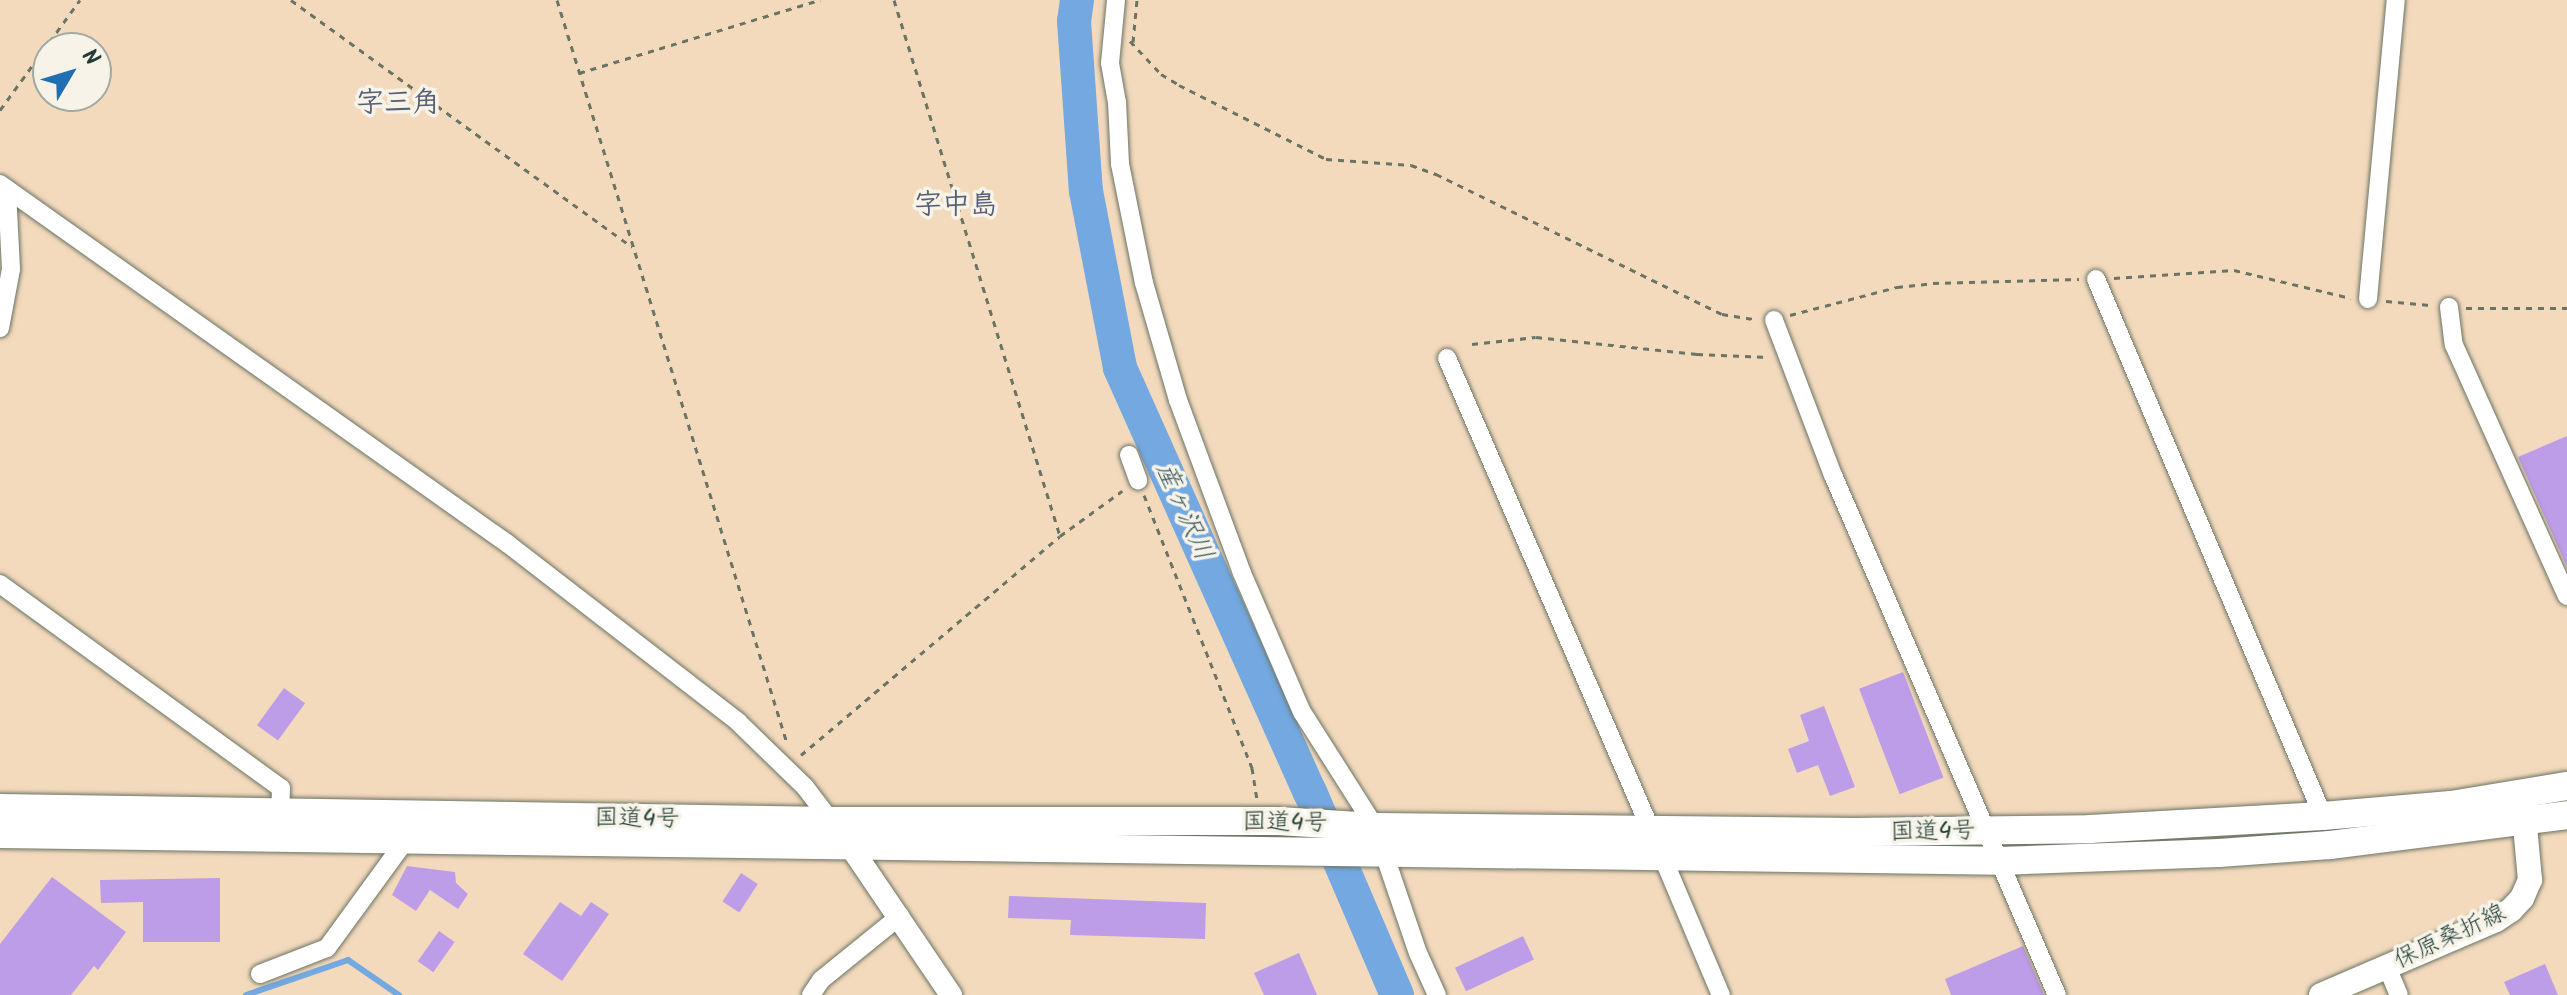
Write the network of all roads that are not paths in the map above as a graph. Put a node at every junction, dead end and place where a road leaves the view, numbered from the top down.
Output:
1 (1116, 0) edge
2 (2396, 0) edge
3 (4, 187) edge
4 (2096, 279) road end
5 (2368, 299) road end
6 (2449, 307) road end
7 (1774, 320) road end
8 (0, 328) edge
9 (1447, 358) dead end
10 (1129, 455) dead end
11 (1138, 480) road end
12 (0, 584) edge
13 (2567, 596) edge
14 (2567, 786) edge
15 (0, 808) edge
16 (2524, 808) junction
17 (280, 815) junction
18 (2567, 815) edge
19 (2323, 816) junction
20 (831, 821) junction
21 (1650, 828) junction
22 (1988, 831) junction
23 (0, 834) edge
24 (1375, 840) junction
25 (405, 841) junction
26 (851, 847) junction
27 (1663, 858) junction
28 (1999, 861) junction
29 (900, 916) junction
30 (2387, 967) junction
31 (260, 974) dead end
32 (811, 995) edge
33 (951, 995) edge
34 (1437, 995) edge
35 (1721, 995) edge
36 (2057, 995) edge
37 (2321, 995) edge
38 (2399, 995) edge

1 - 24 street
2 - 5 street
3 - 8 street
3 - 20 street
4 - 19 street
6 - 13 street
7 - 22 street
9 - 21 street
10 - 11 street
12 - 17 street
14 - 16 highway, 国道4号
15 - 17 highway, 国道4号
16 - 18 highway, 国道4号
16 - 19 highway, 国道4号
16 - 28 highway, 国道4号
16 - 30 main road, 保原桑折線
17 - 20 highway, 国道4号
19 - 22 highway, 国道4号
20 - 24 highway, 国道4号
20 - 26 street
21 - 22 highway, 国道4号
21 - 24 highway, 国道4号
22 - 28 street
23 - 25 highway, 国道4号
24 - 26 highway, 国道4号
24 - 27 highway, 国道4号
24 - 34 street
25 - 26 highway, 国道4号
25 - 31 street
26 - 29 street
27 - 28 highway, 国道4号
27 - 35 street
28 - 36 street
29 - 32 street
29 - 33 street
30 - 37 main road, 保原桑折線
30 - 38 street

